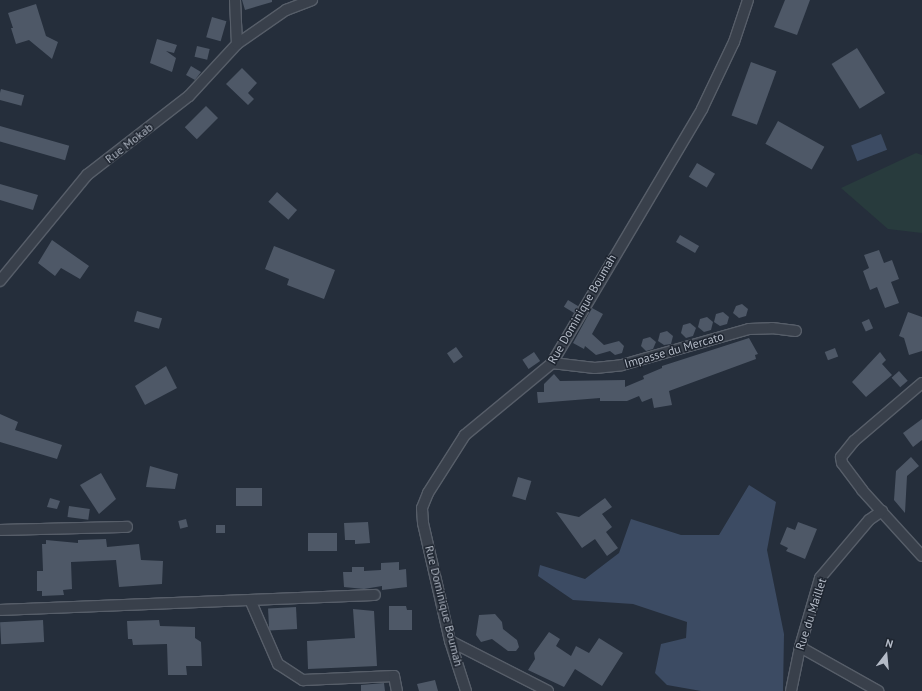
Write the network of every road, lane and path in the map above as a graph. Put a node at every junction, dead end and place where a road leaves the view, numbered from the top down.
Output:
1 (235, 0) edge
2 (312, 0) edge
3 (748, 0) edge
4 (237, 44) junction
5 (0, 281) edge
6 (796, 332) dead end
7 (552, 363) junction
8 (922, 383) edge
9 (882, 511) junction
10 (127, 527) dead end
11 (0, 530) edge
12 (922, 556) edge
13 (375, 595) dead end
14 (251, 602) junction
15 (0, 610) edge
16 (450, 641) junction
17 (800, 647) junction
18 (397, 691) edge
19 (466, 691) edge
20 (548, 691) edge
21 (791, 691) edge
22 (878, 691) edge

1 - 4 street
2 - 4 street, Rue Mokab
3 - 7 street, Rue Dominique Boumah
4 - 5 street, Rue Mokab
6 - 7 street, Impasse du Mercato
7 - 16 street, Rue Dominique Boumah
8 - 9 street
9 - 12 street
9 - 17 street, Rue du Maillet
10 - 11 street
13 - 14 street
14 - 15 street
14 - 18 street
16 - 19 street, Rue Dominique Boumah
16 - 20 street
17 - 21 street, Rue du Maillet
17 - 22 street

